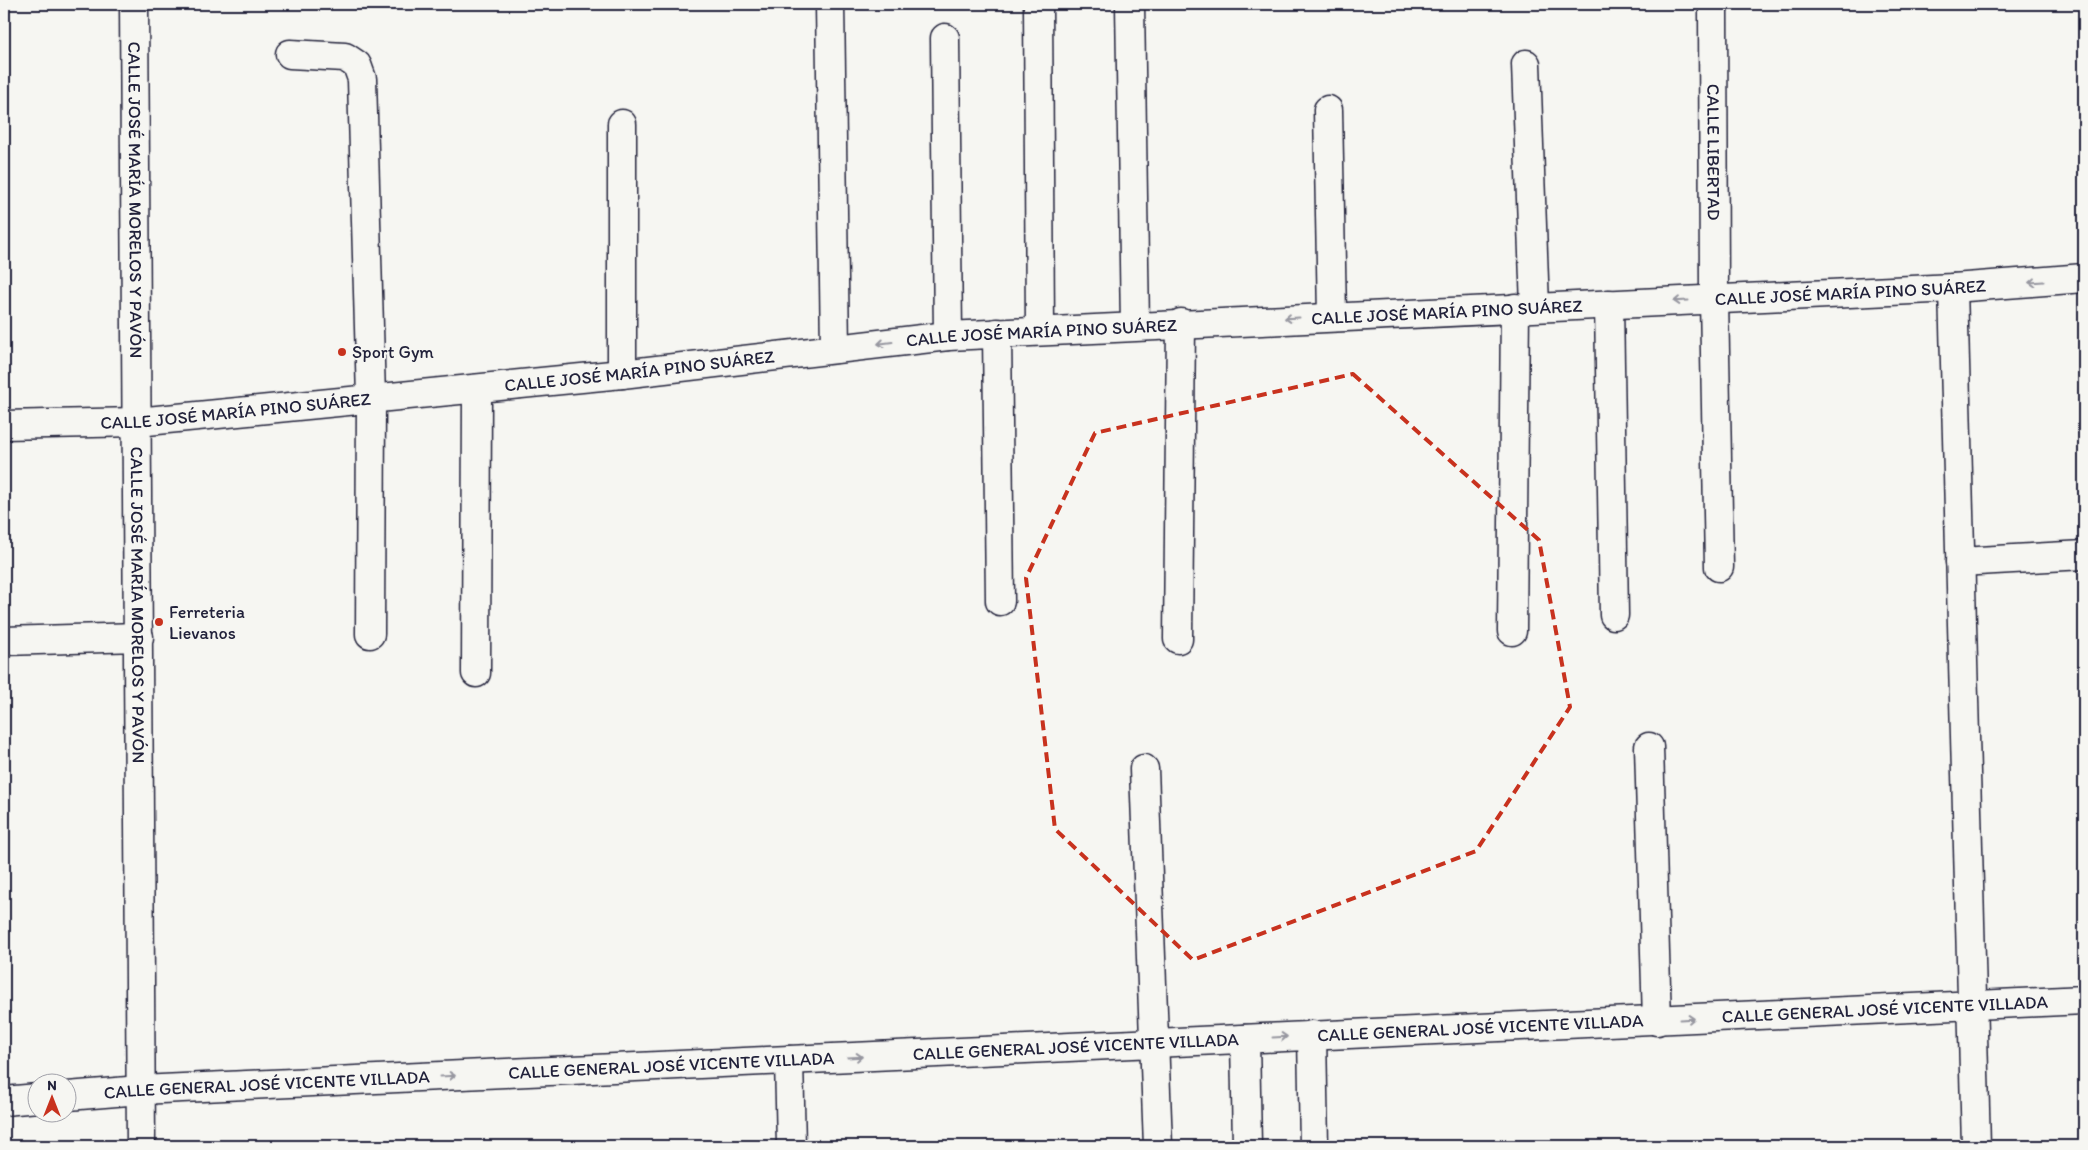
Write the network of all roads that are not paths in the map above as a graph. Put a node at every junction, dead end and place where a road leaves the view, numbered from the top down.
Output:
1 (134, 4) edge
2 (830, 4) edge
3 (1038, 4) edge
4 (1130, 4) edge
5 (1713, 4) edge
6 (945, 38) dead end
7 (290, 54) dead end
8 (1526, 64) dead end
9 (1328, 110) dead end
10 (622, 124) dead end
11 (2084, 278) edge
12 (1953, 288) junction
13 (1714, 299) junction
14 (1608, 304) junction
15 (1525, 307) junction
16 (1332, 316) junction
17 (1181, 324) junction
18 (1135, 326) junction
19 (1040, 330) junction
20 (997, 333) junction
21 (948, 336) junction
22 (835, 349) junction
23 (622, 374) junction
24 (477, 388) junction
25 (371, 398) junction
26 (137, 422) junction
27 (4, 425) edge
28 (2084, 555) edge
29 (1960, 562) junction
30 (1720, 567) dead end
31 (1000, 601) dead end
32 (1614, 615) dead end
33 (1512, 630) dead end
34 (370, 634) dead end
35 (139, 637) junction
36 (1178, 639) dead end
37 (4, 641) edge
38 (476, 673) dead end
39 (1649, 747) dead end
40 (1144, 769) dead end
41 (2084, 1000) edge
42 (1972, 1005) junction
43 (1657, 1021) junction
44 (1312, 1035) junction
45 (1245, 1039) junction
46 (1154, 1043) junction
47 (789, 1060) junction
48 (140, 1090) junction
49 (78, 1095) edge
50 (28, 1099) edge
51 (4, 1101) edge
52 (141, 1146) edge
53 (791, 1146) edge
54 (1158, 1146) edge
55 (1247, 1146) edge
56 (1314, 1146) edge
57 (1976, 1146) edge

1 - 26 street, CALLE JOSÉ MARÍA MORELOS Y PAVÓN
2 - 22 street
3 - 19 street
4 - 18 street
5 - 13 street, CALLE LIBERTAD
6 - 21 street
7 - 25 street
8 - 15 street
9 - 16 street
10 - 23 street
11 -> 12 street, CALLE JOSÉ MARÍA PINO SUÁREZ
12 - 13 street, CALLE JOSÉ MARÍA PINO SUÁREZ
12 - 29 street
13 -> 14 street, CALLE JOSÉ MARÍA PINO SUÁREZ
13 - 30 street, CALLE LIBERTAD
14 - 15 street, CALLE JOSÉ MARÍA PINO SUÁREZ
14 - 32 street
15 - 16 street, CALLE JOSÉ MARÍA PINO SUÁREZ
15 - 33 street
16 -> 17 street, CALLE JOSÉ MARÍA PINO SUÁREZ
17 - 18 street, CALLE JOSÉ MARÍA PINO SUÁREZ
17 - 36 street
18 - 19 street, CALLE JOSÉ MARÍA PINO SUÁREZ
19 - 20 street, CALLE JOSÉ MARÍA PINO SUÁREZ
20 - 21 street, CALLE JOSÉ MARÍA PINO SUÁREZ
20 - 31 street
21 -> 22 street, CALLE JOSÉ MARÍA PINO SUÁREZ
22 - 23 street, CALLE JOSÉ MARÍA PINO SUÁREZ
23 - 24 street, CALLE JOSÉ MARÍA PINO SUÁREZ
24 - 25 street, CALLE JOSÉ MARÍA PINO SUÁREZ
24 - 38 street
25 - 26 street, CALLE JOSÉ MARÍA PINO SUÁREZ
25 - 34 street
26 - 27 street, CALLE JOSÉ MARÍA PINO SUÁREZ
26 - 35 street, CALLE JOSÉ MARÍA MORELOS Y PAVÓN
28 - 29 street
29 - 42 street
35 - 37 street
35 - 48 street, CALLE JOSÉ MARÍA MORELOS Y PAVÓN
39 - 43 street
40 - 46 street
41 - 42 street, CALLE GENERAL JOSÉ VICENTE VILLADA
43 -> 42 street, CALLE GENERAL JOSÉ VICENTE VILLADA
42 - 57 street
43 - 44 street, CALLE GENERAL JOSÉ VICENTE VILLADA
45 -> 44 street, CALLE GENERAL JOSÉ VICENTE VILLADA
44 - 56 street
45 - 46 street, CALLE GENERAL JOSÉ VICENTE VILLADA
45 - 55 street
47 -> 46 street, CALLE GENERAL JOSÉ VICENTE VILLADA
46 - 54 street
48 -> 47 street, CALLE GENERAL JOSÉ VICENTE VILLADA
47 - 53 street
48 - 49 street, CALLE GENERAL JOSÉ VICENTE VILLADA
48 - 52 street, CALLE JOSÉ MARÍA MORELOS Y PAVÓN
50 - 51 street

